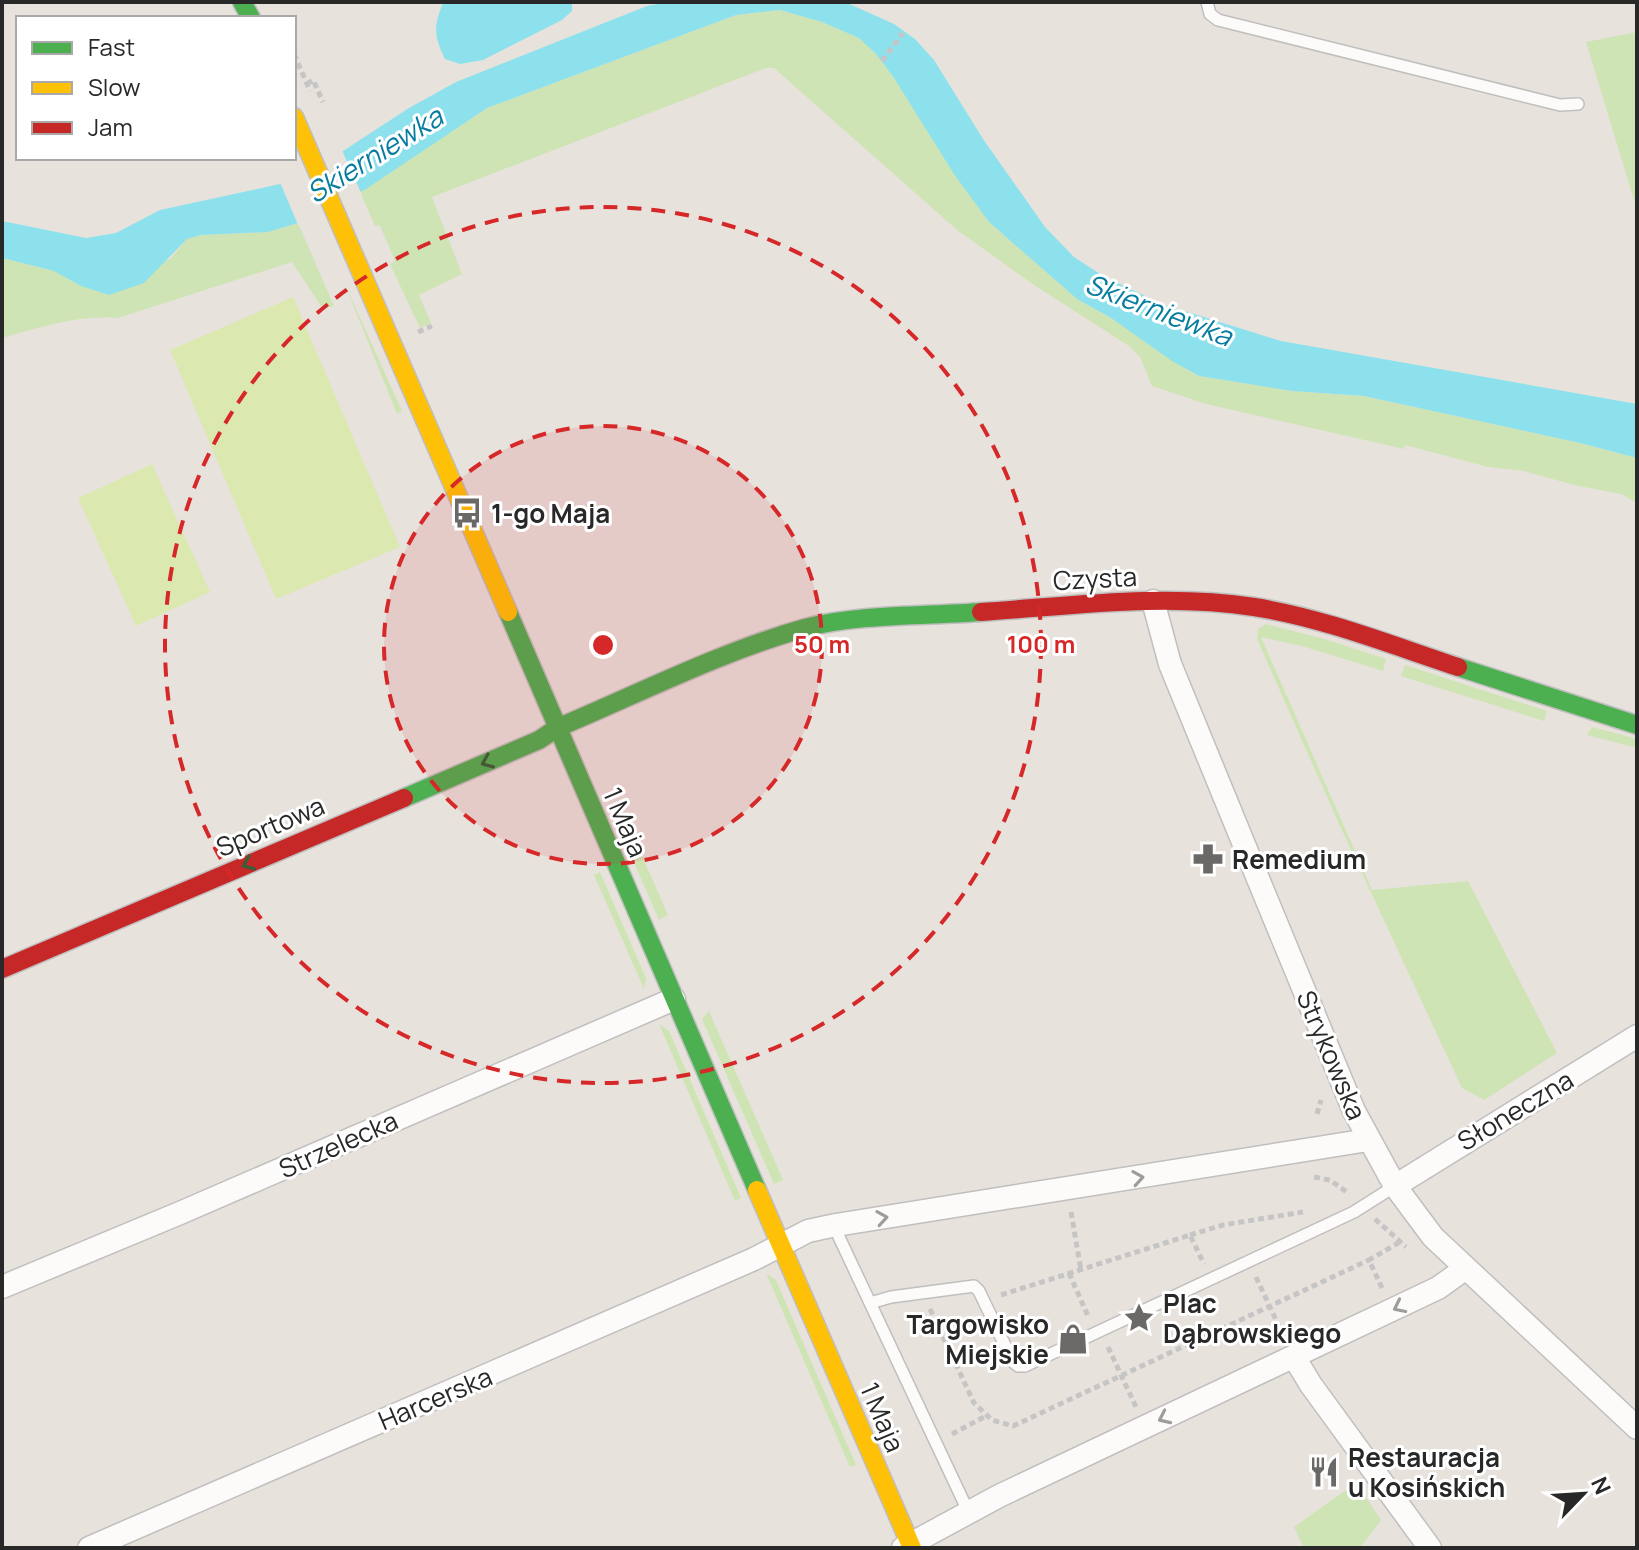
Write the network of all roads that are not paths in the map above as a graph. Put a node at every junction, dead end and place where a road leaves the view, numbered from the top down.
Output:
1 (1207, 2) edge
2 (1578, 104) dead end
3 (296, 122) edge
4 (1153, 601) junction
5 (1637, 725) edge
6 (557, 728) junction
7 (2, 969) edge
8 (674, 999) junction
9 (1637, 1036) edge
10 (1368, 1140) junction
11 (1395, 1186) junction
12 (836, 1225) junction
13 (780, 1245) junction
14 (1466, 1268) junction
15 (2, 1287) edge
16 (870, 1303) junction
17 (1294, 1357) junction
18 (1637, 1428) edge
19 (968, 1511) junction
20 (908, 1547) edge
21 (89, 1548) edge
22 (1430, 1548) edge

1 - 2 lane
3 - 6 street, 1 Maja
4 - 5 street, Czysta
4 - 6 street, Czysta
4 - 10 street, Strykowska
6 -> 7 street, Sportowa
6 - 8 street, 1 Maja
8 - 13 street, 1 Maja
8 - 15 street, Strzelecka
9 - 11 street, Słoneczna
10 - 11 street, Strykowska
12 -> 10 street
11 - 14 street, Strykowska
11 - 16 lane
12 - 13 street
12 - 16 lane
13 - 20 street, 1 Maja
13 - 21 street, Harcerska
14 -> 17 street
14 - 18 street, Strykowska
16 - 19 lane
17 -> 19 street
17 - 22 street
19 - 20 street

